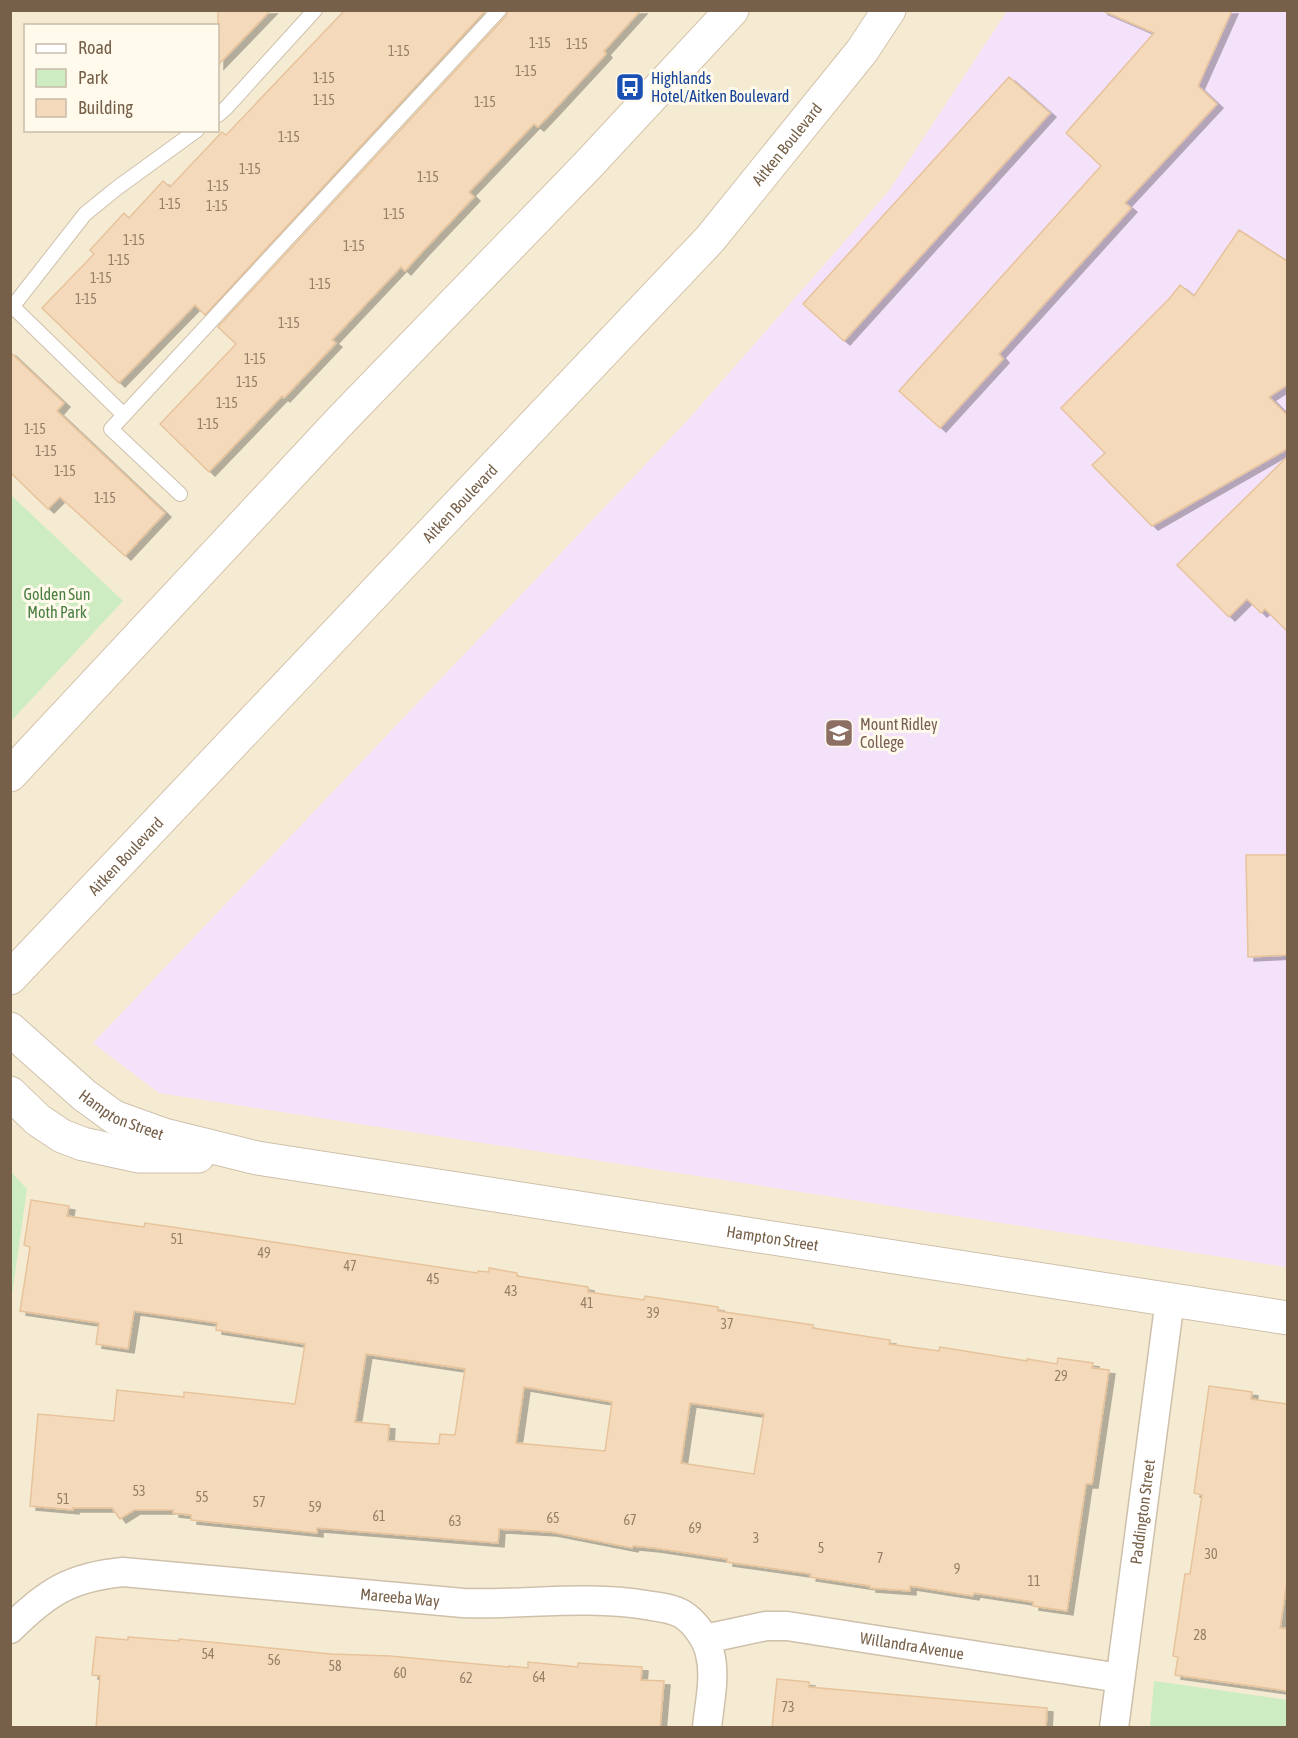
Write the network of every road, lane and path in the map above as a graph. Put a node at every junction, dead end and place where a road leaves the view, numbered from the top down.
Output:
1 (315, 10) edge
2 (499, 10) edge
3 (732, 10) edge
4 (889, 10) edge
5 (219, 114) edge
6 (194, 132) edge
7 (12, 305) edge
8 (124, 415) junction
9 (180, 494) dead end
10 (10, 775) edge
11 (10, 978) edge
12 (10, 1029) edge
13 (14, 1098) edge
14 (257, 1158) junction
15 (1170, 1299) junction
16 (1287, 1318) edge
17 (10, 1629) edge
18 (705, 1639) junction
19 (1120, 1678) junction
20 (707, 1728) edge
21 (1114, 1728) edge

1 - 5 lane
2 - 8 lane
3 - 10 main road
4 - 11 main road, Aitken Boulevard
6 - 7 lane
7 - 8 lane
8 - 9 lane
12 - 14 main road, Hampton Street
13 - 14 main road, Hampton Street
14 - 15 main road, Hampton Street
15 - 16 main road, Hampton Street
15 - 19 street, Paddington Street
17 - 18 street, Mareeba Way
18 - 19 street, Willandra Avenue
18 - 20 street, Mareeba Way
19 - 21 street, Paddington Street

